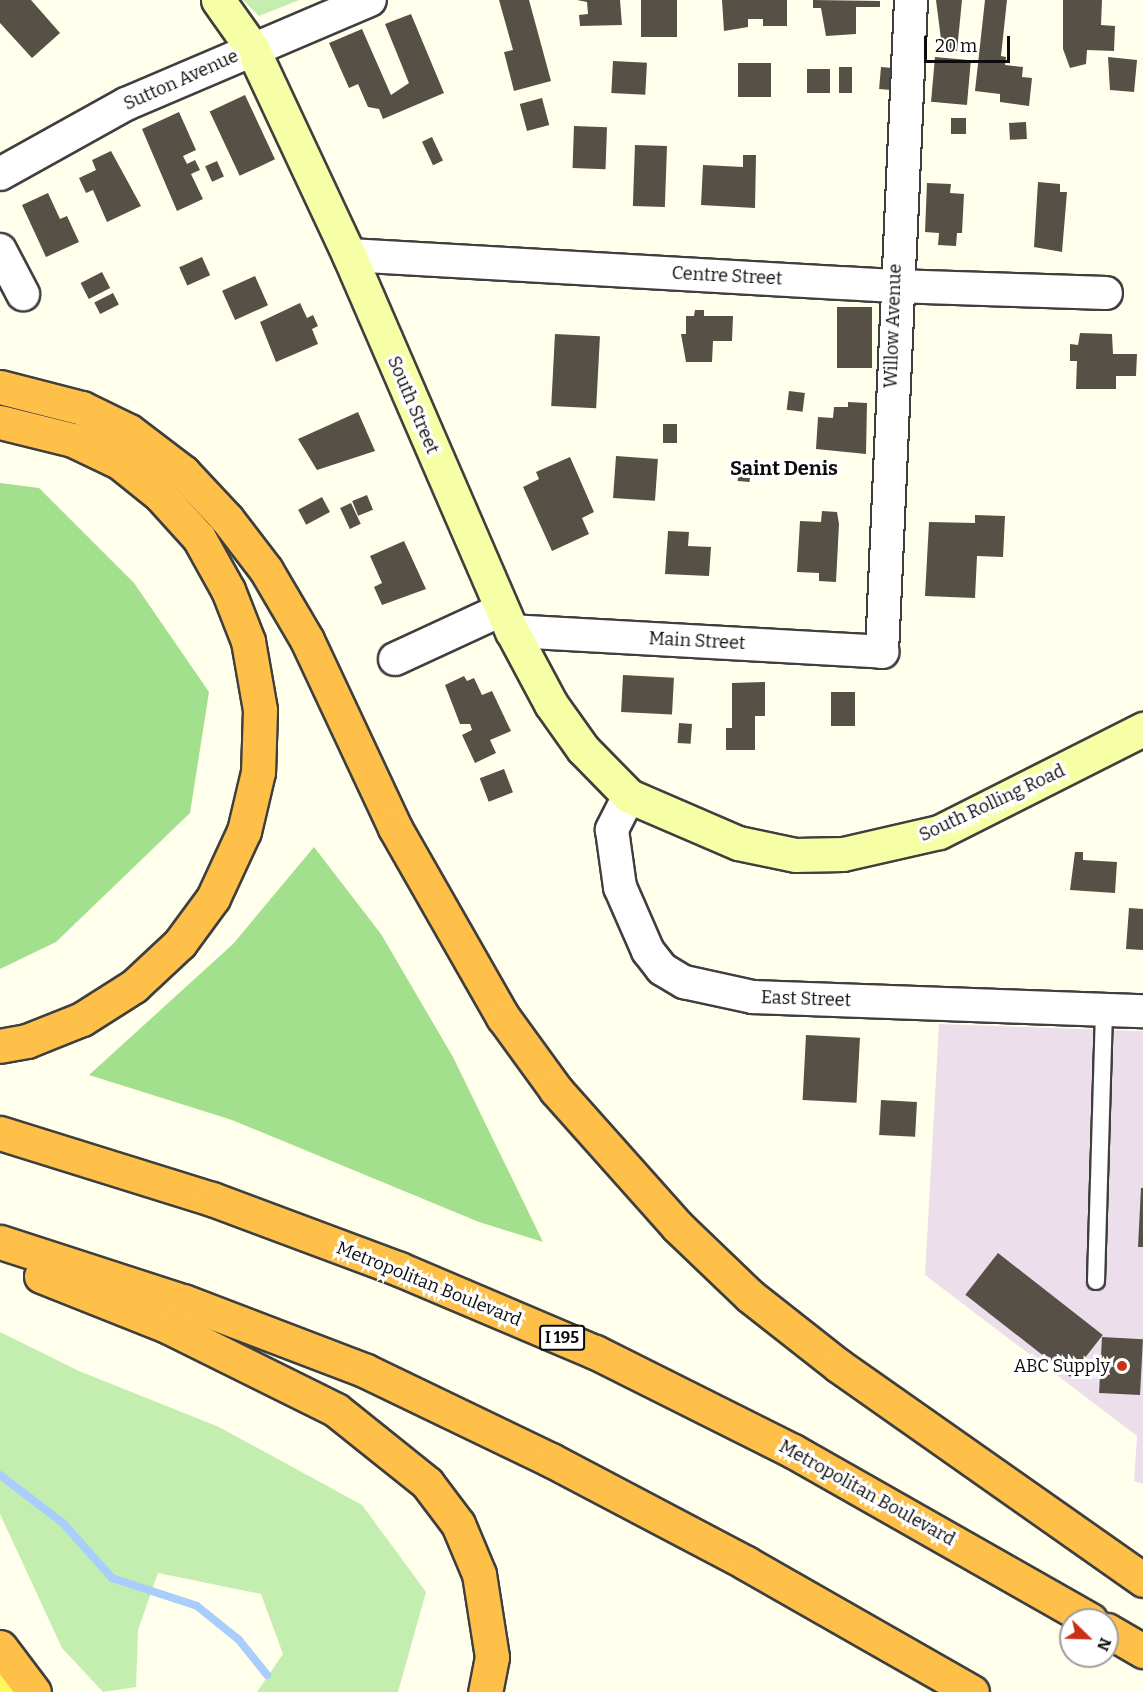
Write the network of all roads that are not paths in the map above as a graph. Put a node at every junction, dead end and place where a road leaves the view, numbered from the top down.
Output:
1 (218, 0) edge
2 (370, 0) edge
3 (910, 0) edge
4 (252, 48) junction
5 (0, 174) edge
6 (0, 249) edge
7 (349, 255) junction
8 (894, 286) junction
9 (1106, 293) dead end
10 (23, 294) dead end
11 (0, 387) edge
12 (0, 422) edge
13 (506, 620) junction
14 (882, 652) joint
15 (394, 659) dead end
16 (1143, 729) edge
17 (629, 796) junction
18 (1104, 1010) junction
19 (1143, 1011) edge
20 (0, 1046) edge
21 (0, 1133) edge
22 (0, 1242) edge
23 (0, 1260) edge
24 (1096, 1281) dead end
25 (1143, 1580) edge
26 (1069, 1608) edge
27 (1119, 1637) edge
28 (0, 1647) edge
29 (1143, 1651) edge
30 (0, 1688) edge
31 (2, 1692) edge
32 (34, 1692) edge
33 (485, 1692) edge
34 (972, 1692) edge

1 - 4 street, South Street
2 - 4 street, Sutton Avenue
3 - 8 street, Willow Avenue
4 - 5 street, Sutton Avenue
4 - 7 street, South Street
6 - 10 street
7 - 8 street, Centre Street
7 - 13 street, South Street
8 - 9 street, Centre Street
8 - 14 street, Willow Avenue
11 - 25 highway
12 - 20 highway
13 - 14 street, Main Street
13 - 15 street, Main Street
13 - 17 street, South Street
16 - 17 street, South Rolling Road
17 - 18 street, East Street
18 - 19 street, East Street
18 - 24 lane
21 - 26 highway, Metropolitan Boulevard / I 195
22 - 34 highway
23 - 33 highway
27 - 29 highway
28 - 32 highway
30 - 31 main road

